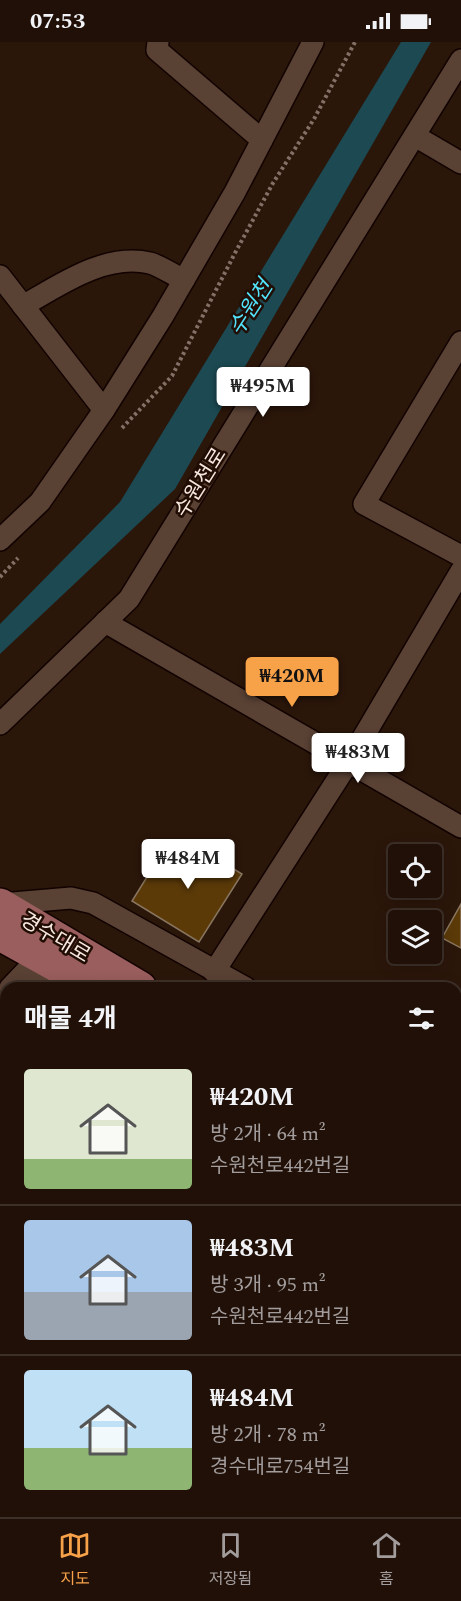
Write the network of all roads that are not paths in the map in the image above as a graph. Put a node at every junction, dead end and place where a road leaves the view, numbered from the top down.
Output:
1 (158, 42) edge
2 (313, 42) edge
3 (461, 60) edge
4 (415, 136) junction
5 (262, 140) junction
6 (461, 163) edge
7 (0, 276) edge
8 (184, 280) junction
9 (23, 306) junction
10 (461, 342) edge
11 (104, 410) junction
12 (0, 540) edge
13 (461, 556) edge
14 (461, 572) edge
15 (105, 622) junction
16 (0, 724) edge
17 (348, 763) junction
18 (461, 826) edge
19 (0, 905) edge
20 (3, 936) edge
21 (214, 972) junction
22 (30, 982) edge
23 (88, 982) edge
24 (130, 982) edge
25 (234, 982) edge

1 - 5 street
2 - 5 street
3 - 4 street, 수원천로
4 - 6 street
4 - 15 street, 수원천로
5 - 8 street
7 - 9 street
8 - 9 street
8 - 11 street
9 - 11 street
10 - 13 street
11 - 12 street
14 - 17 street
15 - 16 street, 수원천로
15 - 17 street
17 - 18 street
17 - 21 street
19 - 21 street
19 - 24 main road, 경수대로
20 - 22 main road
20 - 23 main road, 경수대로
21 - 25 street

